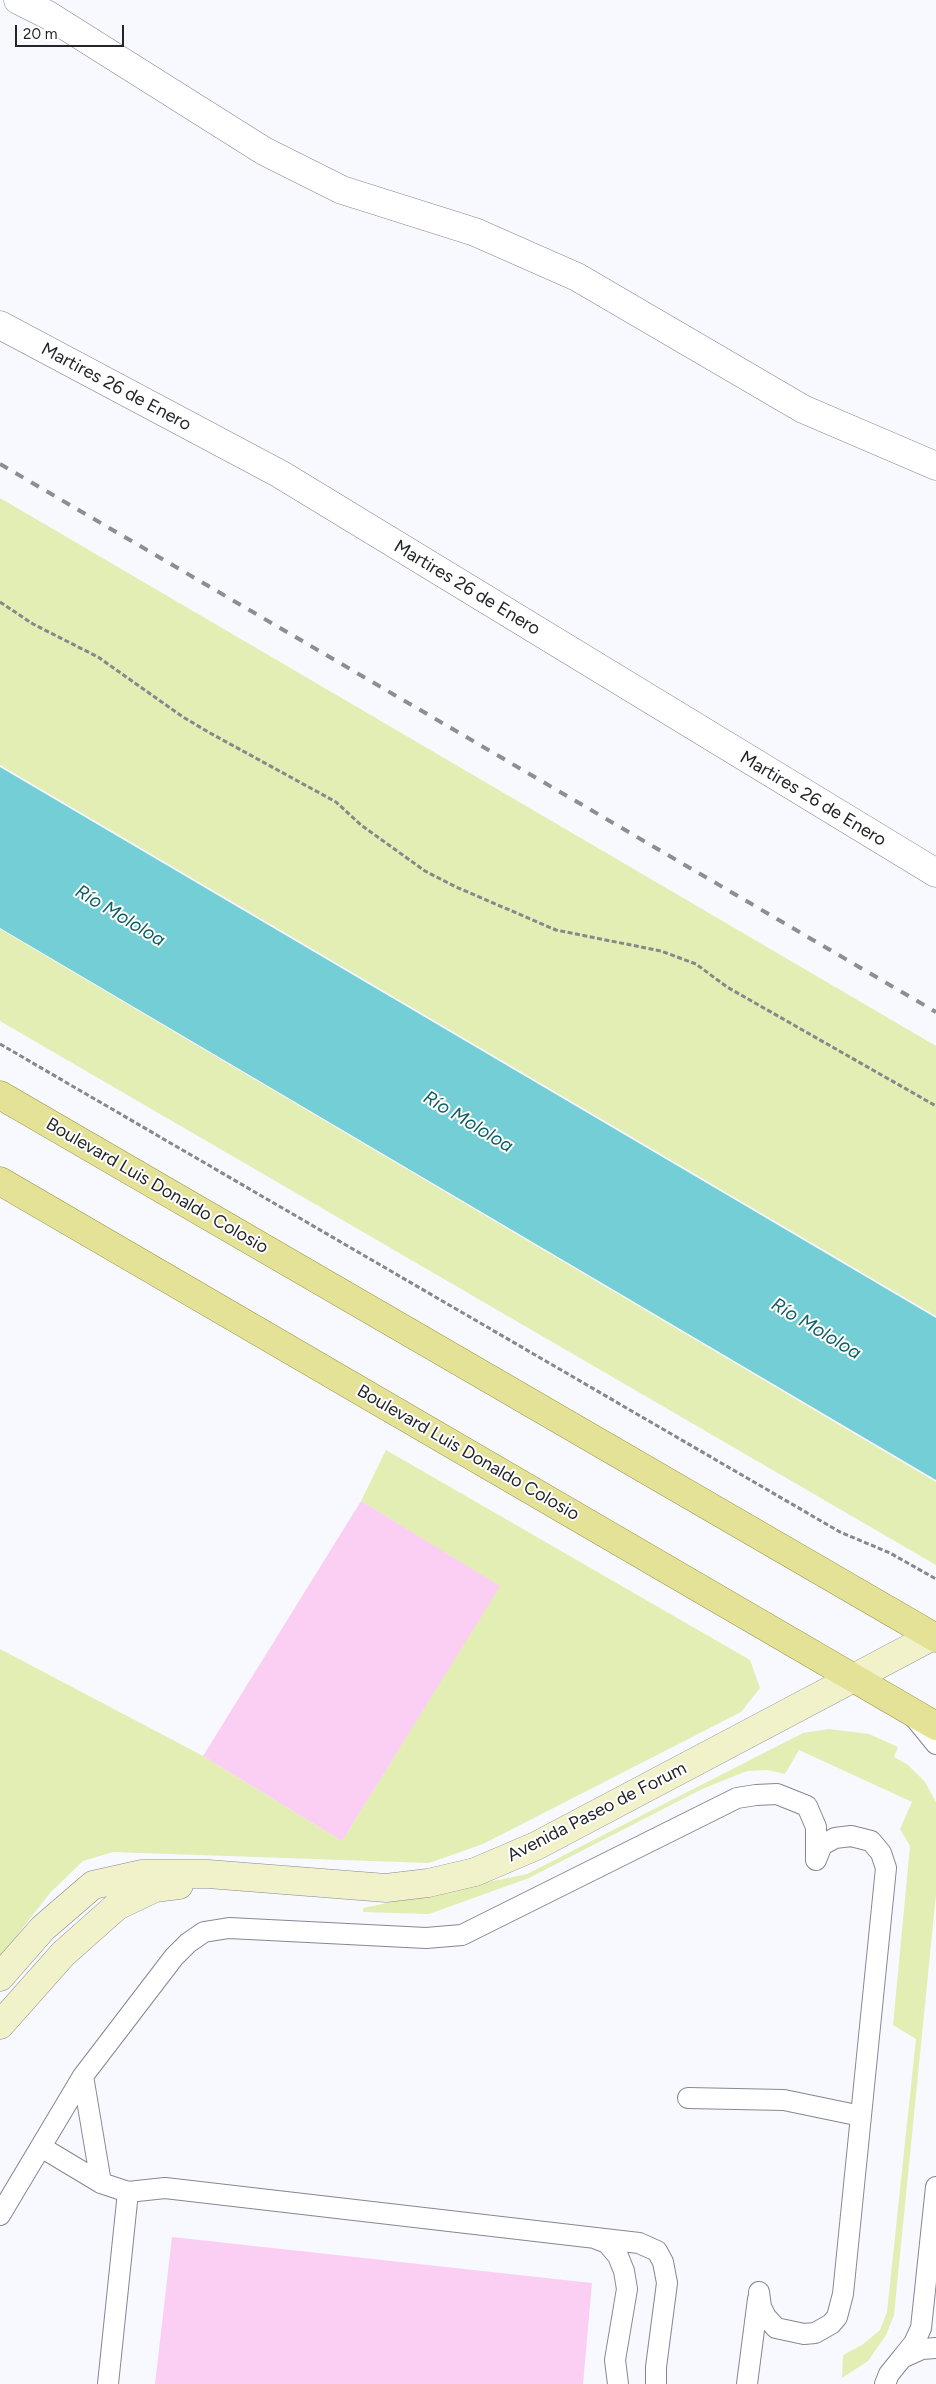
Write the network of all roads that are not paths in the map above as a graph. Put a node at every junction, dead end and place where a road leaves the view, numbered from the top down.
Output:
1 (18, 0) edge
2 (0, 326) edge
3 (936, 466) edge
4 (932, 863) edge
5 (0, 1095) edge
6 (0, 1181) edge
7 (935, 1637) edge
8 (853, 1678) junction
9 (879, 1693) junction
10 (936, 1726) edge
11 (936, 1744) edge
12 (235, 1876) junction
13 (0, 1977) edge
14 (0, 2025) edge
15 (84, 2076) junction
16 (688, 2098) dead end
17 (861, 2116) junction
18 (41, 2147) junction
19 (101, 2183) junction
20 (936, 2187) edge
21 (128, 2192) junction
22 (0, 2215) edge
23 (590, 2236) junction
24 (936, 2348) edge
25 (902, 2358) junction
26 (884, 2381) edge
27 (108, 2384) edge
28 (618, 2384) edge
29 (656, 2384) edge
30 (747, 2384) edge

1 - 3 street
2 - 4 street, Martires 26 de Enero
5 - 7 main road, Boulevard Luis Donaldo Colosio
6 - 8 main road, Boulevard Luis Donaldo Colosio
7 - 8 street, Avenida Paseo de Forum
8 - 9 main road, Boulevard Luis Donaldo Colosio
8 - 12 street, Avenida Paseo de Forum
9 - 10 main road, Boulevard Luis Donaldo Colosio
9 - 11 lane
12 - 13 street, Avenida Paseo de Forum
12 - 14 street, Avenida Paseo de Forum
15 - 17 lane
15 - 18 lane
15 - 19 lane
16 - 17 lane
17 - 30 lane
18 - 19 lane
18 - 22 lane
19 - 21 lane
20 - 25 lane
21 - 23 lane
21 - 27 lane
23 - 28 lane
23 - 29 lane
24 - 25 lane
25 - 26 lane

